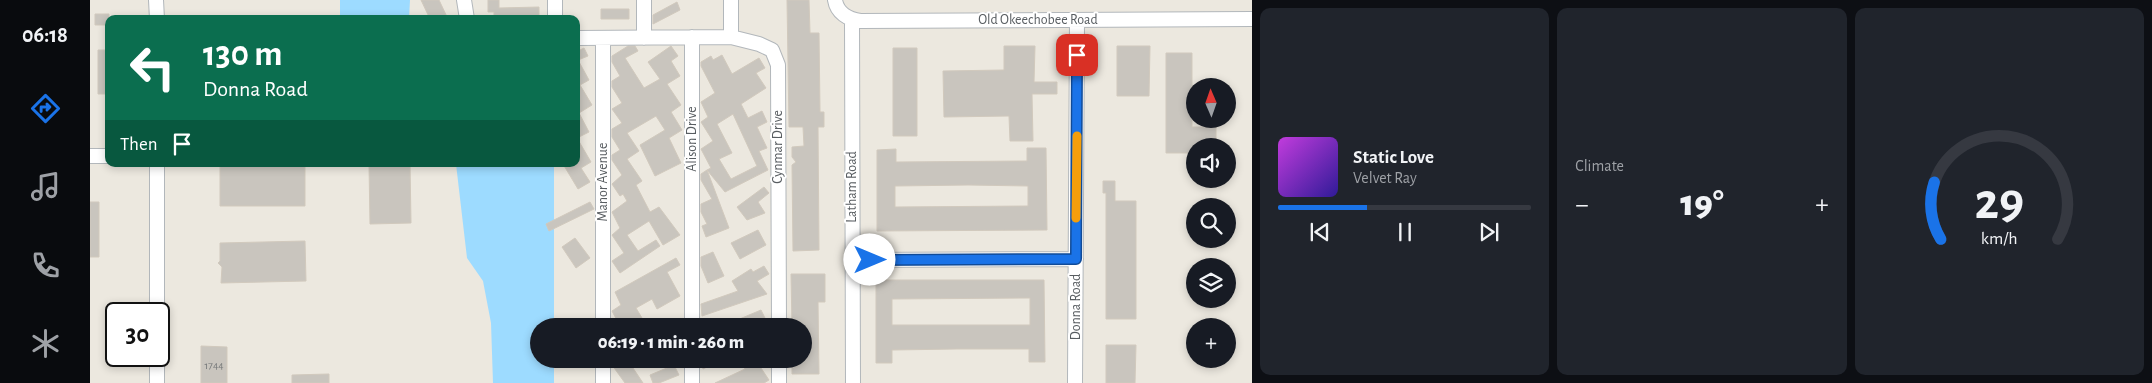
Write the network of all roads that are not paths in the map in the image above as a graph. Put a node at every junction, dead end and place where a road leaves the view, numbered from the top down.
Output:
1 (156, 0) edge
2 (464, 0) edge
3 (555, 0) edge
4 (644, 0) edge
5 (731, 0) edge
6 (836, 0) edge
7 (156, 15) edge
8 (467, 15) edge
9 (555, 15) edge
10 (1252, 19) edge
11 (852, 20) junction
12 (1077, 20) junction
13 (692, 37) junction
14 (731, 37) junction
15 (580, 38) edge
16 (603, 38) junction
17 (644, 38) junction
18 (90, 156) edge
19 (105, 156) edge
20 (157, 167) edge
21 (1076, 259) junction
22 (852, 260) junction
23 (157, 302) edge
24 (603, 318) edge
25 (692, 318) edge
26 (779, 318) edge
27 (157, 367) edge
28 (603, 368) edge
29 (692, 368) edge
30 (779, 368) edge
31 (157, 383) edge
32 (603, 383) edge
33 (692, 383) edge
34 (779, 383) edge
35 (853, 383) edge
36 (1076, 383) edge

1 - 7 street
2 - 8 street
3 - 9 street
4 - 17 street
5 - 14 street
6 - 11 street
10 - 12 street, Old Okeechobee Road
11 - 12 street, Old Okeechobee Road
11 - 22 street, Latham Road
12 - 21 street, Donna Road
13 - 14 street
13 - 17 street
13 - 25 street, Alison Drive
14 - 26 street, Cynmar Drive
15 - 16 street
16 - 17 street
16 - 24 street, Manor Avenue
18 - 19 street
20 - 23 street
21 - 22 street
21 - 36 street, Donna Road
22 - 35 street, Latham Road
27 - 31 street
28 - 32 street
29 - 33 street
30 - 34 street

